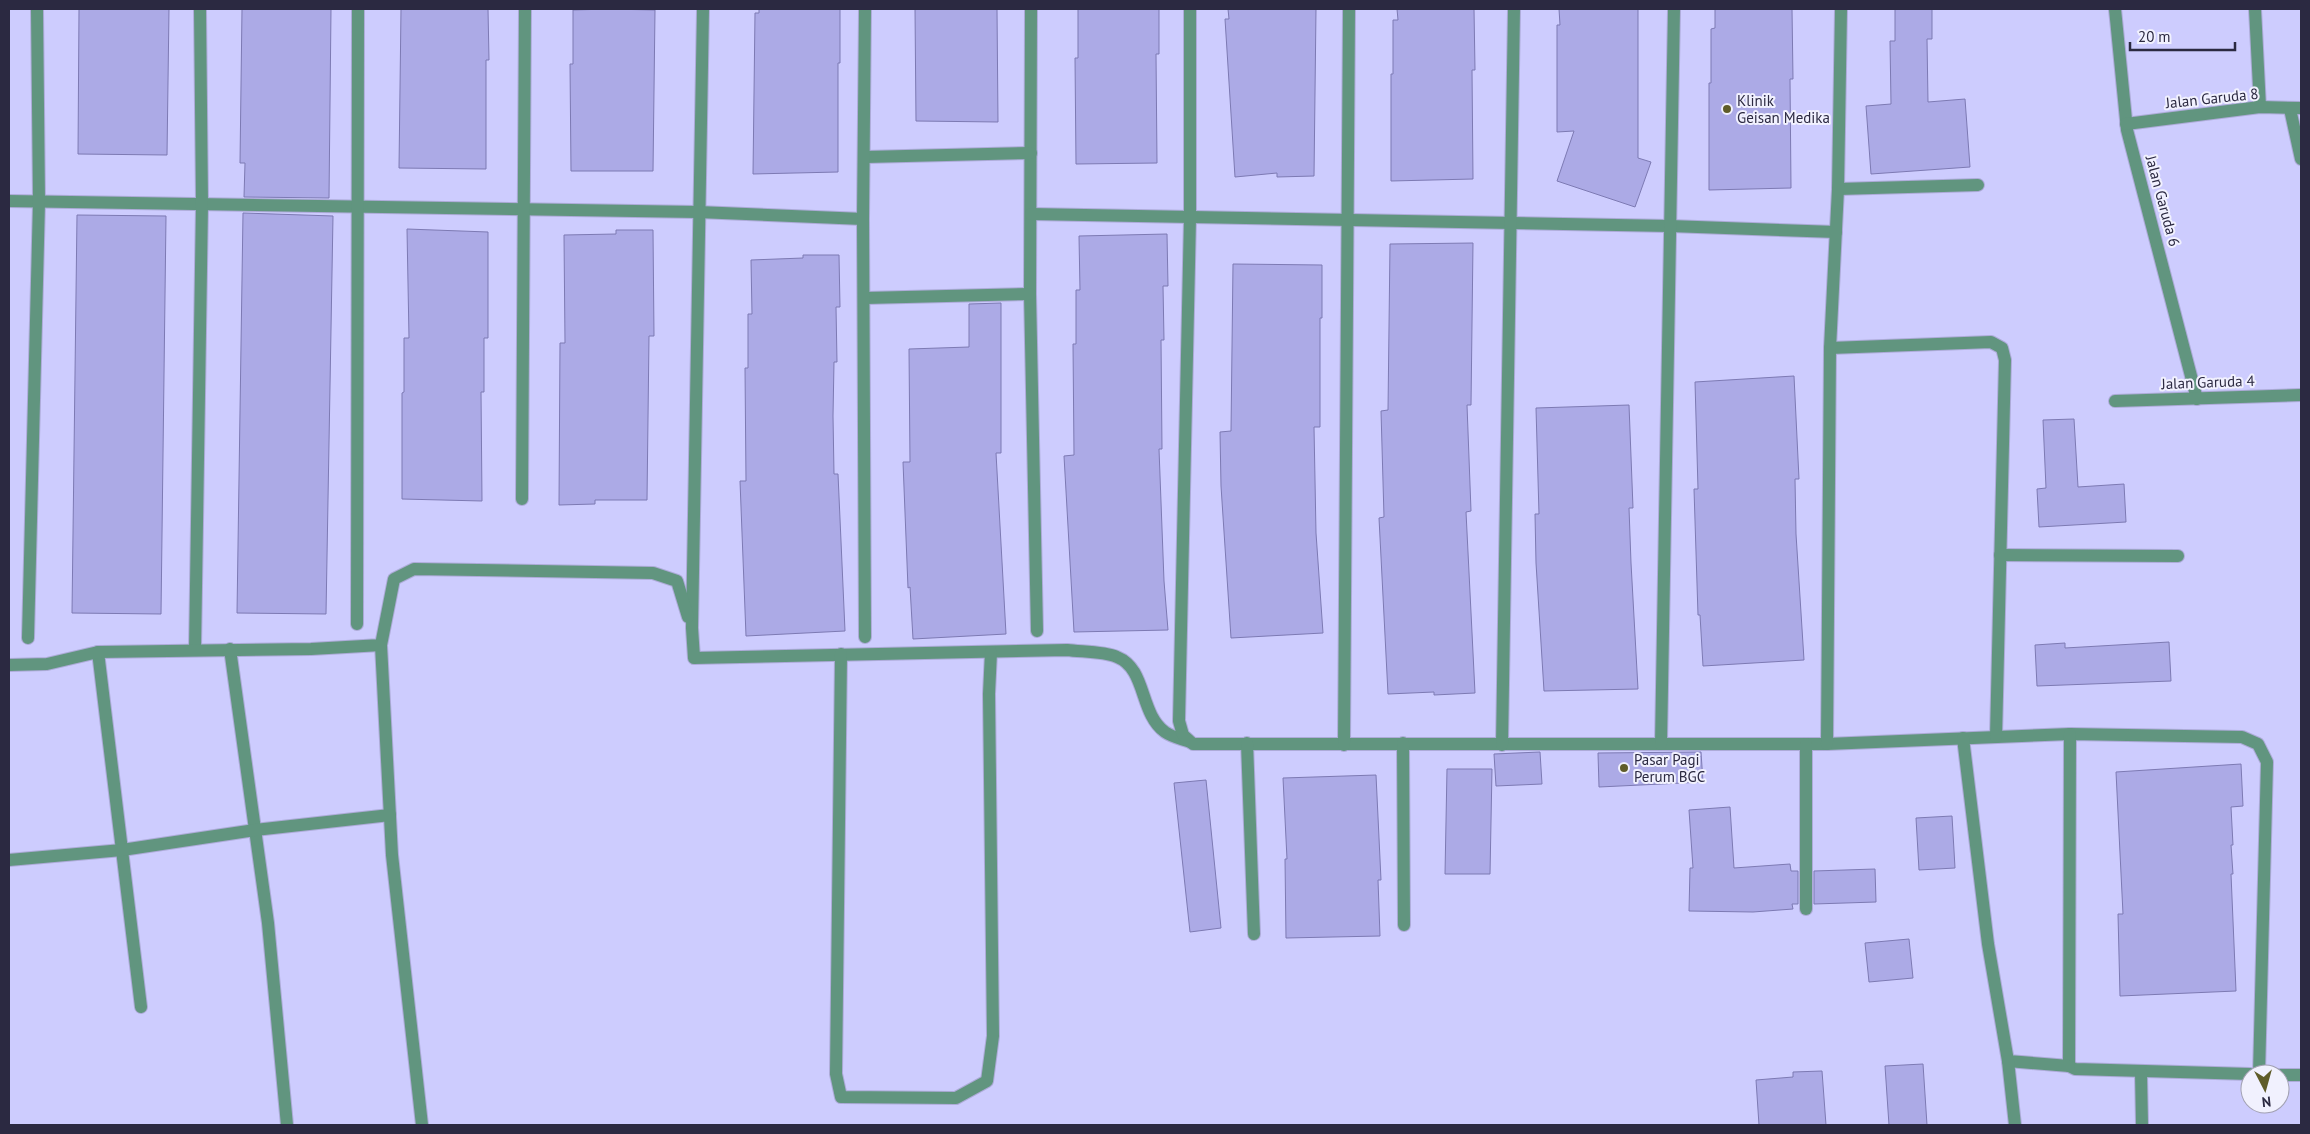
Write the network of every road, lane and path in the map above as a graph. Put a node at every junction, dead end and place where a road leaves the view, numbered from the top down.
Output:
1 (37, 9) edge
2 (200, 9) edge
3 (358, 9) edge
4 (525, 9) edge
5 (703, 9) edge
6 (865, 9) edge
7 (1031, 9) edge
8 (1190, 9) edge
9 (1348, 9) edge
10 (1514, 9) edge
11 (1674, 9) edge
12 (1841, 9) edge
13 (2115, 9) edge
14 (2255, 9) edge
15 (2260, 108) junction
16 (2296, 108) edge
17 (2126, 124) junction
18 (1031, 153) junction
19 (865, 157) junction
20 (2301, 159) edge
21 (1978, 185) dead end
22 (1838, 189) junction
23 (9, 201) edge
24 (39, 202) junction
25 (202, 204) junction
26 (358, 207) junction
27 (523, 210) junction
28 (698, 212) junction
29 (1031, 214) junction
30 (863, 218) junction
31 (1190, 218) junction
32 (1347, 220) junction
33 (1511, 223) junction
34 (1670, 226) junction
35 (1836, 232) junction
36 (1030, 294) junction
37 (864, 298) junction
38 (1830, 348) junction
39 (2301, 395) edge
40 (2198, 399) junction
41 (2115, 401) dead end
42 (522, 499) dead end
43 (2000, 556) junction
44 (2178, 556) dead end
45 (357, 624) dead end
46 (692, 628) junction
47 (1038, 631) dead end
48 (865, 637) dead end
49 (28, 638) dead end
50 (381, 645) junction
51 (195, 650) junction
52 (230, 650) junction
53 (98, 652) junction
54 (992, 652) junction
55 (841, 654) junction
56 (9, 665) edge
57 (2070, 734) junction
58 (1996, 737) junction
59 (1963, 738) junction
60 (1246, 743) junction
61 (1403, 743) junction
62 (1193, 744) junction
63 (1502, 744) junction
64 (1661, 744) junction
65 (1806, 744) junction
66 (1827, 744) junction
67 (1344, 745) junction
68 (390, 814) junction
69 (255, 830) junction
70 (122, 850) junction
71 (9, 860) edge
72 (1806, 909) dead end
73 (1404, 925) dead end
74 (1254, 934) dead end
75 (141, 1007) dead end
76 (2008, 1061) junction
77 (2259, 1064) edge
78 (2069, 1066) junction
79 (2141, 1072) junction
80 (2240, 1074) edge
81 (287, 1125) edge
82 (422, 1125) edge
83 (2014, 1125) edge
84 (2142, 1125) edge

1 - 24 street
2 - 25 street
3 - 26 street
4 - 27 street
5 - 28 street
6 - 19 street
7 - 18 street
8 - 31 street
9 - 32 street
10 - 33 street
11 - 34 street
12 - 22 street
13 - 17 street, Jalan Garuda 6
14 - 15 street
15 - 16 street, Jalan Garuda 8
15 - 17 street, Jalan Garuda 8
16 - 20 street
17 - 40 street, Jalan Garuda 6
18 - 19 street
18 - 29 street
19 - 30 street
21 - 22 street
22 - 35 street
23 - 24 street
24 - 25 street
24 - 49 street
25 - 26 street
25 - 51 street
26 - 27 street
26 - 45 street
27 - 28 street
27 - 42 street
28 - 30 street
28 - 46 street
29 - 31 street
29 - 36 street
30 - 37 street
31 - 32 street
31 - 62 street
32 - 33 street
32 - 67 street
33 - 34 street
33 - 63 street
34 - 35 street
34 - 64 street
35 - 38 street
36 - 37 street
36 - 47 street
37 - 48 street
38 - 43 street
38 - 66 street
39 - 40 street, Jalan Garuda 4
40 - 41 street, Jalan Garuda 4
43 - 44 street
43 - 58 street
46 - 50 street
46 - 55 street
50 - 52 street
50 - 68 street
51 - 52 street
51 - 53 street
52 - 69 street
53 - 56 street
53 - 70 street
54 - 55 street
54 - 55 street
54 - 62 street
57 - 58 street
57 - 77 street
57 - 78 street
58 - 59 street
59 - 66 street
59 - 76 street
60 - 62 street
60 - 67 street
60 - 74 street
61 - 63 street
61 - 67 street
61 - 73 street
63 - 64 street
64 - 65 street
65 - 66 street
65 - 72 street
68 - 69 street
68 - 82 street
69 - 70 street
69 - 81 street
70 - 71 street
70 - 75 street
76 - 78 street
76 - 83 street
78 - 79 street
79 - 80 street
79 - 84 street

